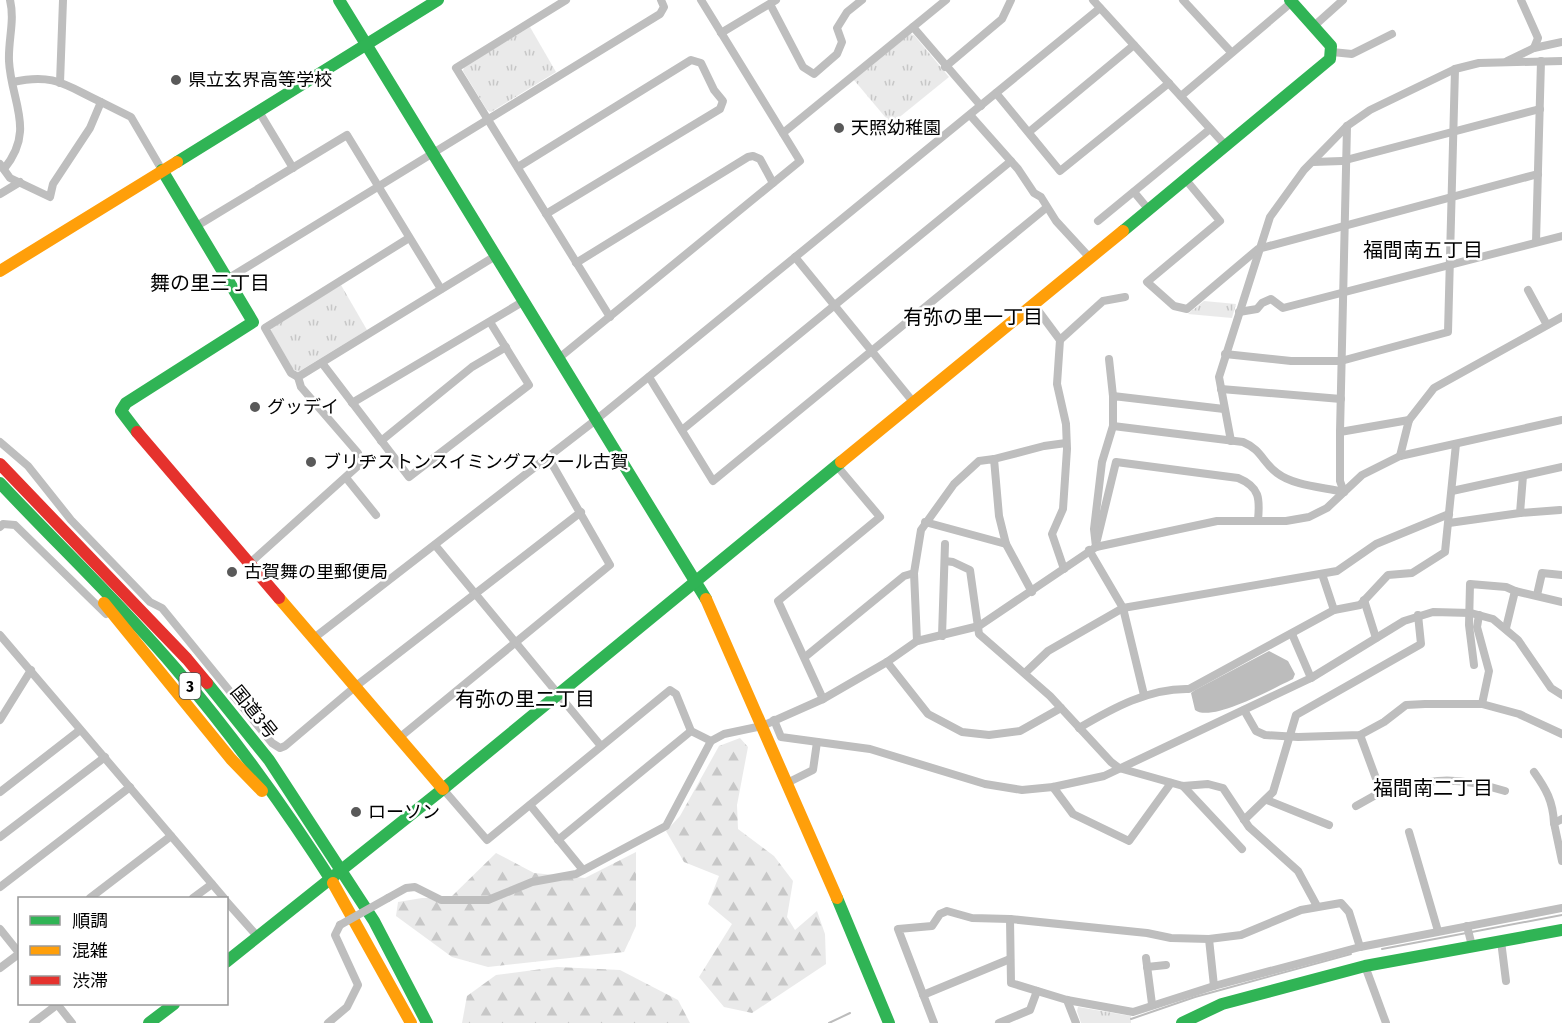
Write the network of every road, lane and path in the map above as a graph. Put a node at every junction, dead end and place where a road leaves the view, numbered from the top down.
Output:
1 (10, 0) edge
2 (63, 0) edge
3 (339, 0) edge
4 (438, 0) edge
5 (566, 0) edge
6 (661, 0) edge
7 (700, 0) edge
8 (862, 0) edge
9 (946, 0) edge
10 (1011, 0) edge
11 (1093, 0) edge
12 (1183, 0) edge
13 (1343, 0) edge
14 (1521, 0) edge
15 (1291, 1) edge
16 (773, 2) edge
17 (1100, 8) junction
18 (1314, 26) junction
19 (913, 27) junction
20 (721, 33) junction
21 (1392, 34) dead end
22 (1562, 42) edge
23 (366, 44) junction
24 (1134, 45) junction
25 (1534, 48) junction
26 (1231, 52) junction
27 (1332, 52) junction
28 (1506, 61) junction
29 (1541, 61) junction
30 (1562, 61) edge
31 (945, 67) junction
32 (1455, 69) junction
33 (13, 82) junction
34 (60, 82) junction
35 (1169, 83) junction
36 (996, 93) junction
37 (1181, 96) junction
38 (101, 102) junction
39 (981, 106) junction
40 (1540, 109) junction
41 (258, 110) junction
42 (970, 115) junction
43 (487, 119) junction
44 (1347, 126) junction
45 (1210, 129) junction
46 (1453, 131) junction
47 (1029, 132) junction
48 (783, 133) junction
49 (1227, 147) junction
50 (433, 152) junction
51 (1347, 160) junction
52 (1011, 161) junction
53 (1313, 162) junction
54 (2, 166) edge
55 (518, 167) junction
56 (293, 168) junction
57 (162, 170) junction
58 (1538, 174) junction
59 (1186, 180) junction
60 (20, 182) junction
61 (773, 183) junction
62 (378, 186) junction
63 (1134, 192) junction
64 (0, 194) edge
65 (1452, 197) junction
66 (1046, 208) junction
67 (1149, 210) junction
68 (546, 214) junction
69 (1098, 221) dead end
70 (1345, 226) junction
71 (195, 227) junction
72 (1562, 236) edge
73 (409, 238) junction
74 (1536, 242) junction
75 (1258, 249) junction
76 (496, 255) junction
77 (795, 258) junction
78 (1090, 258) junction
79 (576, 263) junction
80 (1450, 265) junction
81 (0, 271) edge
82 (229, 278) junction
83 (441, 289) junction
84 (1528, 290) dead end
85 (1344, 293) junction
86 (1125, 297) dead end
87 (524, 301) junction
88 (1034, 304) junction
89 (835, 306) junction
90 (1239, 312) junction
91 (1562, 316) edge
92 (610, 317) junction
93 (490, 322) junction
94 (1547, 325) junction
95 (1060, 340) junction
96 (506, 347) junction
97 (872, 351) junction
98 (1226, 354) junction
99 (559, 358) junction
100 (1109, 359) dead end
101 (1341, 361) junction
102 (322, 363) junction
103 (297, 377) junction
104 (649, 377) junction
105 (1221, 389) junction
106 (1113, 396) junction
107 (1341, 399) junction
108 (352, 403) junction
109 (914, 403) junction
110 (1224, 409) junction
111 (597, 419) junction
112 (1409, 420) junction
113 (1562, 420) edge
114 (1113, 426) junction
115 (682, 430) junction
116 (1340, 432) junction
117 (381, 441) junction
118 (1231, 441) junction
119 (0, 442) edge
120 (1066, 443) junction
121 (1455, 444) junction
122 (1400, 456) junction
123 (548, 457) junction
124 (993, 459) junction
125 (0, 464) edge
126 (837, 466) junction
127 (1562, 467) edge
128 (1523, 476) junction
129 (347, 479) junction
130 (0, 483) edge
131 (1452, 491) junction
132 (1344, 492) junction
133 (1560, 510) dead end
134 (581, 512) junction
135 (1520, 513) junction
136 (376, 515) dead end
137 (1449, 519) junction
138 (1258, 520) junction
139 (925, 522) junction
140 (0, 526) edge
141 (945, 544) dead end
142 (1006, 544) junction
143 (435, 545) junction
144 (1093, 548) junction
145 (945, 561) junction
146 (250, 563) junction
147 (1064, 569) junction
148 (914, 573) junction
149 (1322, 574) junction
150 (1562, 575) edge
151 (93, 579) junction
152 (697, 582) junction
153 (1515, 591) junction
154 (1032, 592) junction
155 (475, 594) junction
156 (1537, 595) junction
157 (1364, 600) junction
158 (150, 602) junction
159 (1562, 602) edge
160 (1123, 608) junction
161 (1334, 610) junction
162 (1475, 614) junction
163 (1418, 615) junction
164 (118, 623) junction
165 (979, 626) junction
166 (1506, 628) junction
167 (1292, 634) junction
168 (0, 635) edge
169 (942, 636) junction
170 (166, 637) junction
171 (314, 638) junction
172 (1376, 638) junction
173 (917, 641) junction
174 (515, 642) junction
175 (805, 657) junction
176 (886, 662) junction
177 (1474, 665) dead end
178 (31, 670) junction
179 (1025, 673) junction
180 (1311, 678) junction
181 (356, 686) junction
182 (558, 695) junction
183 (1144, 695) junction
184 (1562, 695) edge
185 (823, 699) junction
186 (1482, 704) junction
187 (1061, 708) junction
188 (1244, 710) junction
189 (0, 720) edge
190 (774, 720) junction
191 (762, 726) junction
192 (1079, 728) junction
193 (80, 730) junction
194 (691, 731) junction
195 (1562, 734) edge
196 (1360, 735) junction
197 (1291, 736) junction
198 (399, 738) junction
199 (711, 741) junction
200 (817, 742) junction
201 (601, 746) junction
202 (105, 757) junction
203 (1119, 768) junction
204 (1534, 772) dead end
205 (787, 783) junction
206 (1171, 783) junction
207 (1183, 786) junction
208 (130, 787) junction
209 (1053, 787) junction
210 (443, 789) junction
211 (1505, 791) dead end
212 (0, 792) edge
213 (1381, 792) junction
214 (278, 800) junction
215 (1267, 800) junction
216 (530, 805) junction
217 (1356, 806) dead end
218 (1244, 820) junction
219 (1558, 821) edge
220 (1329, 825) dead end
221 (1409, 832) dead end
222 (171, 836) junction
223 (0, 837) edge
224 (558, 840) junction
225 (1242, 849) dead end
226 (1562, 861) edge
227 (583, 870) junction
228 (342, 871) junction
229 (331, 880) junction
230 (212, 884) junction
231 (0, 887) edge
232 (91, 897) edge
233 (194, 897) edge
234 (223, 897) edge
235 (228, 903) edge
236 (1317, 906) junction
237 (1562, 908) edge
238 (1010, 919) junction
239 (1467, 926) junction
240 (0, 929) edge
241 (1562, 930) edge
242 (1438, 931) junction
243 (258, 937) junction
244 (1209, 939) junction
245 (1501, 941) junction
246 (1471, 942) junction
247 (1360, 947) junction
248 (18, 953) edge
249 (18, 955) edge
250 (1010, 959) junction
251 (228, 960) edge
252 (1166, 965) dead end
253 (1365, 966) junction
254 (0, 968) edge
255 (1506, 981) dead end
256 (1214, 986) junction
257 (1037, 991) junction
258 (923, 995) junction
259 (1067, 1000) junction
260 (1152, 1004) junction
261 (57, 1005) edge
262 (59, 1005) edge
263 (173, 1005) edge
264 (33, 1023) edge
265 (72, 1023) edge
266 (149, 1023) edge
267 (328, 1023) edge
268 (411, 1023) edge
269 (427, 1023) edge
270 (889, 1023) edge
271 (934, 1023) edge
272 (999, 1023) edge
273 (1076, 1023) edge
274 (1182, 1023) edge
275 (1386, 1023) edge

1 - 33 street
2 - 34 street
3 - 23 main road
4 - 23 main road
5 - 43 street
6 - 43 street
7 - 20 street
8 - 16 street
9 - 19 street
10 - 31 street
11 - 17 street
12 - 26 street
13 - 18 street
14 - 25 street
15 - 18 main road
15 - 26 street
16 - 20 street
17 - 24 street
17 - 36 street
18 - 27 main road
19 - 31 street
19 - 48 street
20 - 48 street
21 - 27 street
22 - 25 street
23 - 41 main road
23 - 50 main road
24 - 35 street
24 - 47 street
25 - 28 street
26 - 37 street
27 - 49 main road
28 - 29 street
28 - 32 street
29 - 30 street
29 - 40 street
31 - 39 street
32 - 44 street
32 - 46 street
33 - 34 street
33 - 54 street
34 - 38 street
35 - 37 street
35 - 47 street
36 - 39 street
36 - 47 street
37 - 45 street
38 - 57 street
38 - 60 street
39 - 42 street
40 - 46 street
40 - 58 street
41 - 56 street
41 - 57 main road
42 - 52 street
42 - 77 street
43 - 50 street
43 - 55 street
44 - 51 street
44 - 53 street
45 - 49 street
45 - 63 street
46 - 51 street
46 - 65 street
48 - 61 street
49 - 59 main road
50 - 62 street
50 - 76 main road
51 - 53 street
51 - 70 street
52 - 66 street
52 - 89 street
53 - 75 street
54 - 60 street
55 - 68 street
55 - 68 street
56 - 62 street
56 - 71 street
57 - 71 main road
57 - 81 main road
58 - 65 street
58 - 74 street
59 - 67 main road
59 - 75 street
60 - 64 street
61 - 79 street
61 - 92 street
62 - 73 street
62 - 82 street
63 - 67 street
63 - 69 street
65 - 70 street
65 - 80 street
66 - 78 street
66 - 97 street
67 - 78 main road
68 - 79 street
70 - 75 street
70 - 85 street
71 - 82 main road
72 - 74 street
73 - 83 street
73 - 103 street
74 - 80 street
75 - 90 street
76 - 83 street
76 - 87 main road
77 - 89 street
77 - 104 street
78 - 88 main road
79 - 92 street
80 - 85 street
80 - 101 street
82 - 146 main road
83 - 102 street
84 - 94 street
85 - 90 street
85 - 101 street
86 - 95 street
87 - 93 street
87 - 99 main road
88 - 95 street
88 - 109 main road
89 - 97 street
89 - 115 street
90 - 98 street
91 - 94 street
92 - 99 street
93 - 96 street
93 - 108 street
94 - 112 street
95 - 120 street
96 - 117 street
96 - 117 street
97 - 109 street
97 - 115 street
98 - 101 street
98 - 105 street
99 - 111 main road
100 - 106 street
101 - 107 street
102 - 103 street
102 - 108 street
103 - 129 street
104 - 111 street
104 - 115 street
105 - 107 street
105 - 110 street
106 - 110 street
106 - 114 street
107 - 116 street
108 - 117 street
109 - 126 main road
110 - 118 street
111 - 123 street
111 - 152 main road
112 - 116 street
112 - 122 street
113 - 121 street
114 - 118 street
114 - 144 street
116 - 132 street
118 - 132 street
119 - 158 street
120 - 124 street
120 - 147 street
121 - 122 street
121 - 131 street
122 - 132 street
123 - 134 street
123 - 143 street
124 - 139 street
124 - 142 street
125 - 170 main road, 国道3号 / 3
126 - 152 main road
126 - 175 street
127 - 128 street
128 - 131 street
128 - 135 street
129 - 136 street
129 - 146 street
130 - 151 main road, 国道3号 / 3
131 - 137 street
132 - 138 street
133 - 135 street
134 - 155 street
134 - 174 street
135 - 137 street
137 - 149 street
137 - 157 street
138 - 144 street
138 - 144 street
139 - 142 street
139 - 148 street
140 - 164 street
141 - 145 street
142 - 154 street
143 - 155 street
143 - 171 street
144 - 147 street
144 - 160 street
145 - 165 street
145 - 169 street
146 - 171 main road
147 - 154 street
148 - 173 street
148 - 175 street
149 - 160 street
149 - 161 street
150 - 156 street
151 - 164 main road
151 - 214 main road, 国道3号 / 3
152 - 182 main road
152 - 191 main road
153 - 156 street
153 - 162 street
153 - 166 street
154 - 165 street
155 - 174 street
155 - 181 street
156 - 159 street
157 - 161 street
157 - 172 street
158 - 170 main road
158 - 181 street
160 - 179 street
160 - 183 street
161 - 167 street
162 - 163 street
162 - 166 street
162 - 177 street
162 - 186 street
163 - 172 street
163 - 197 street
164 - 214 main road
165 - 169 street
165 - 179 street
166 - 184 street
167 - 180 street
167 - 183 street
168 - 178 street
169 - 173 street
170 - 228 main road, 国道3号 / 3
171 - 181 main road
172 - 180 street
173 - 176 street
174 - 182 street
174 - 198 street
175 - 185 street
176 - 185 street
176 - 187 street
178 - 189 street
178 - 193 street
179 - 187 street
180 - 188 street
181 - 198 main road
182 - 201 street
182 - 210 main road
183 - 192 street
185 - 190 street
186 - 195 street
186 - 196 street
187 - 192 street
188 - 197 street
188 - 203 street
190 - 191 street
190 - 200 street
191 - 199 street
191 - 205 main road
192 - 203 street
193 - 202 street
193 - 212 street
194 - 199 street
194 - 201 street
194 - 224 street
196 - 197 street
196 - 213 street
197 - 215 street
198 - 210 main road
199 - 227 street
200 - 205 street
200 - 209 street
201 - 216 street
202 - 208 street
202 - 223 street
203 - 206 street
203 - 209 street
204 - 219 street
205 - 270 main road
206 - 207 street
206 - 209 street
207 - 218 street
207 - 225 street
208 - 222 street
208 - 231 street
210 - 216 street
210 - 228 main road
211 - 213 street
213 - 217 street
214 - 229 main road, 国道3号 / 3
215 - 218 street
215 - 220 street
216 - 224 street
218 - 236 street
219 - 226 street
221 - 242 street
222 - 230 street
222 - 232 street
224 - 227 street
227 - 267 street, bridge
228 - 229 main road
228 - 269 main road, 国道3号 / 3
229 - 243 main road
229 - 268 main road, 国道3号 / 3
230 - 233 street
230 - 234 street
235 - 243 street
236 - 244 street
236 - 247 street
237 - 239 street
238 - 244 street
238 - 250 street
238 - 258 street
239 - 242 street
239 - 246 street
240 - 248 street
241 - 245 main road
242 - 247 street
243 - 251 main road
244 - 256 street
245 - 246 main road
245 - 255 street
246 - 253 main road
247 - 256 street
249 - 254 street
250 - 257 street
250 - 258 street
252 - 260 street
253 - 274 main road
253 - 275 street
256 - 260 street
257 - 259 street
257 - 272 street
258 - 271 street
259 - 260 street
259 - 273 street
261 - 264 street
262 - 265 street
263 - 266 main road

